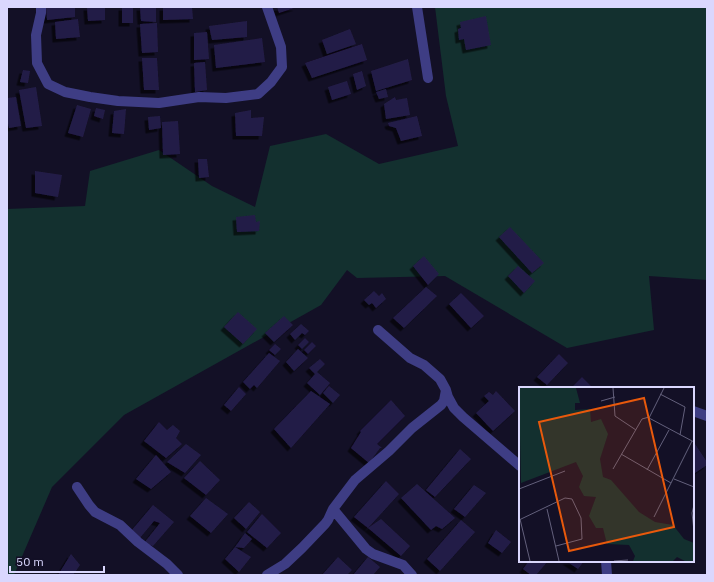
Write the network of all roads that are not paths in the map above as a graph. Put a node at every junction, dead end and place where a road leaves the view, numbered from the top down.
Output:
1 (41, 7) edge
2 (267, 7) edge
3 (417, 7) edge
4 (428, 78) dead end
5 (378, 330) dead end
6 (446, 390) junction
7 (694, 411) edge
8 (707, 416) edge
9 (519, 465) edge
10 (77, 487) dead end
11 (333, 509) junction
12 (606, 562) edge
13 (178, 575) edge
14 (267, 575) edge
15 (412, 575) edge
16 (607, 575) edge

1 - 2 street
3 - 4 street
5 - 6 street
6 - 9 street
6 - 11 street
7 - 8 street
10 - 13 street
11 - 14 street
11 - 15 street
12 - 16 street

